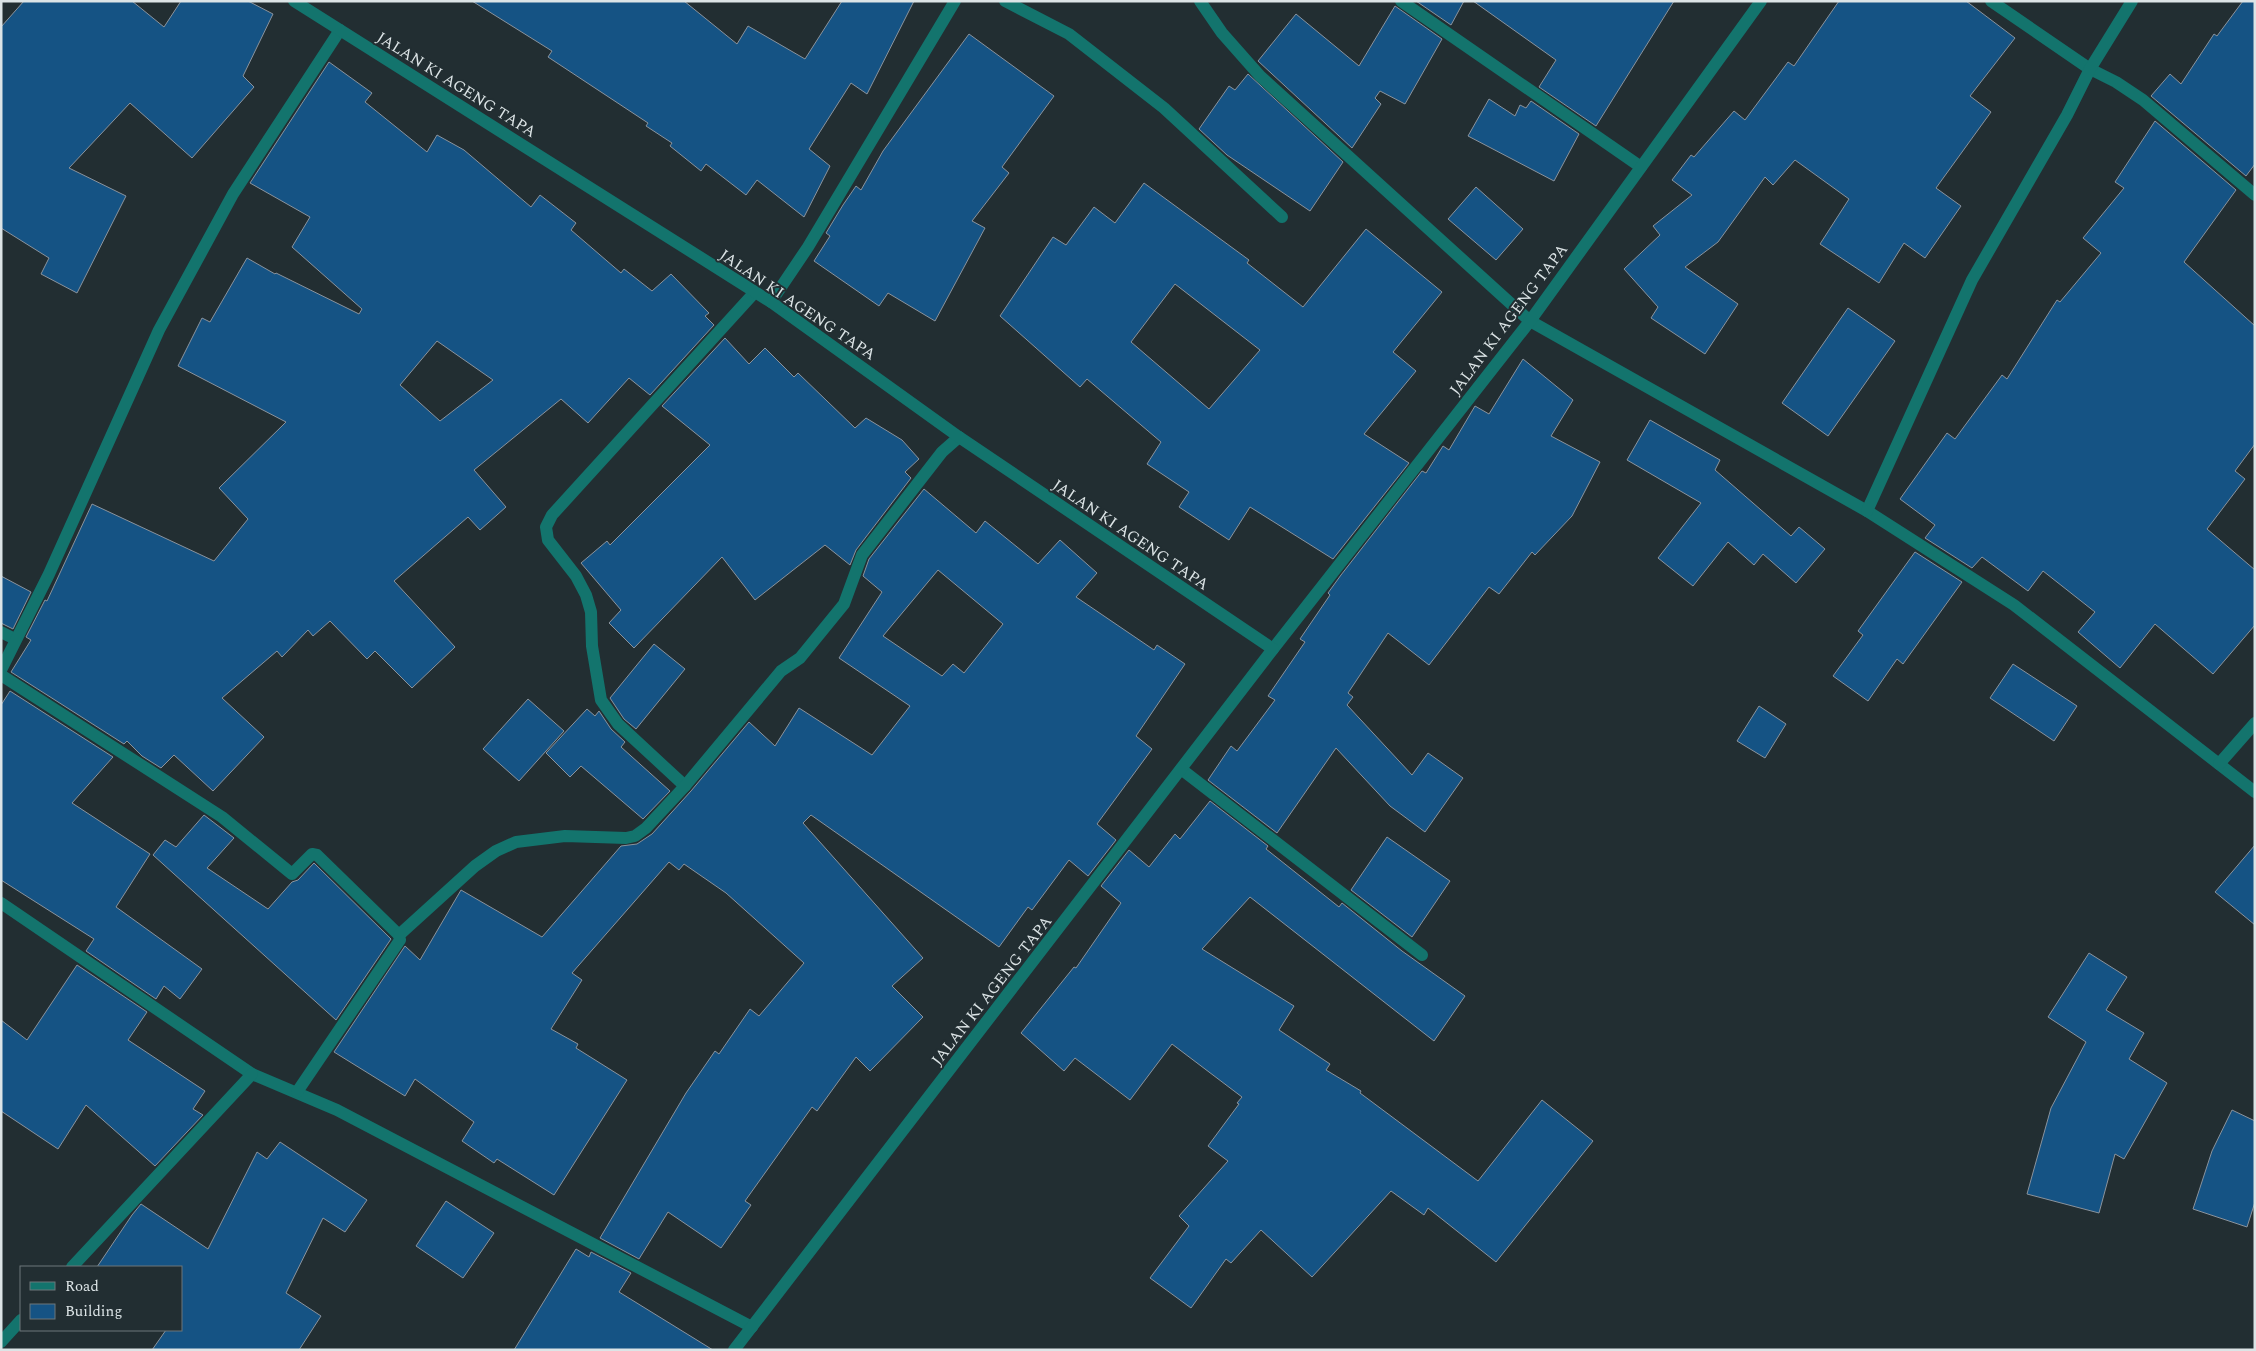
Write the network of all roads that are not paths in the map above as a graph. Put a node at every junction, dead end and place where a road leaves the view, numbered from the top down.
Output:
1 (294, 1) edge
2 (955, 1) edge
3 (1005, 1) edge
4 (1200, 1) edge
5 (1401, 1) edge
6 (1761, 1) edge
7 (1991, 1) edge
8 (2132, 1) edge
9 (340, 30) junction
10 (2090, 69) junction
11 (1641, 167) junction
12 (2255, 195) edge
13 (1282, 217) dead end
14 (755, 292) junction
15 (771, 302) junction
16 (1530, 321) junction
17 (959, 437) junction
18 (1869, 513) junction
19 (1, 632) edge
20 (15, 639) junction
21 (1273, 649) junction
22 (1, 670) edge
23 (1, 675) edge
24 (2255, 723) edge
25 (2219, 764) junction
26 (1181, 769) junction
27 (685, 786) junction
28 (2255, 792) edge
29 (1, 903) edge
30 (399, 935) junction
31 (1422, 955) dead end
32 (252, 1074) junction
33 (297, 1092) junction
34 (73, 1266) edge
35 (20, 1321) edge
36 (752, 1327) junction
37 (1, 1342) edge
38 (734, 1350) edge

1 - 9 street, JALAN KI AGENG TAPA
2 - 15 street
3 - 13 street
4 - 16 street
5 - 11 street
6 - 11 street, JALAN KI AGENG TAPA
7 - 10 street
8 - 10 street
9 - 14 street, JALAN KI AGENG TAPA
9 - 20 street
10 - 12 street
10 - 18 street
11 - 16 street, JALAN KI AGENG TAPA
14 - 15 street, JALAN KI AGENG TAPA
14 - 27 street
15 - 17 street, JALAN KI AGENG TAPA
16 - 18 street
16 - 21 street, JALAN KI AGENG TAPA
17 - 21 street, JALAN KI AGENG TAPA
17 - 27 street
18 - 25 street
19 - 20 street
20 - 22 street
21 - 26 street, JALAN KI AGENG TAPA
23 - 30 street
24 - 25 street
25 - 28 street
26 - 31 street
26 - 36 street, JALAN KI AGENG TAPA
27 - 30 street
29 - 32 street
30 - 33 street
32 - 33 street
32 - 34 street
33 - 36 street
35 - 37 street
36 - 38 street, JALAN KI AGENG TAPA

